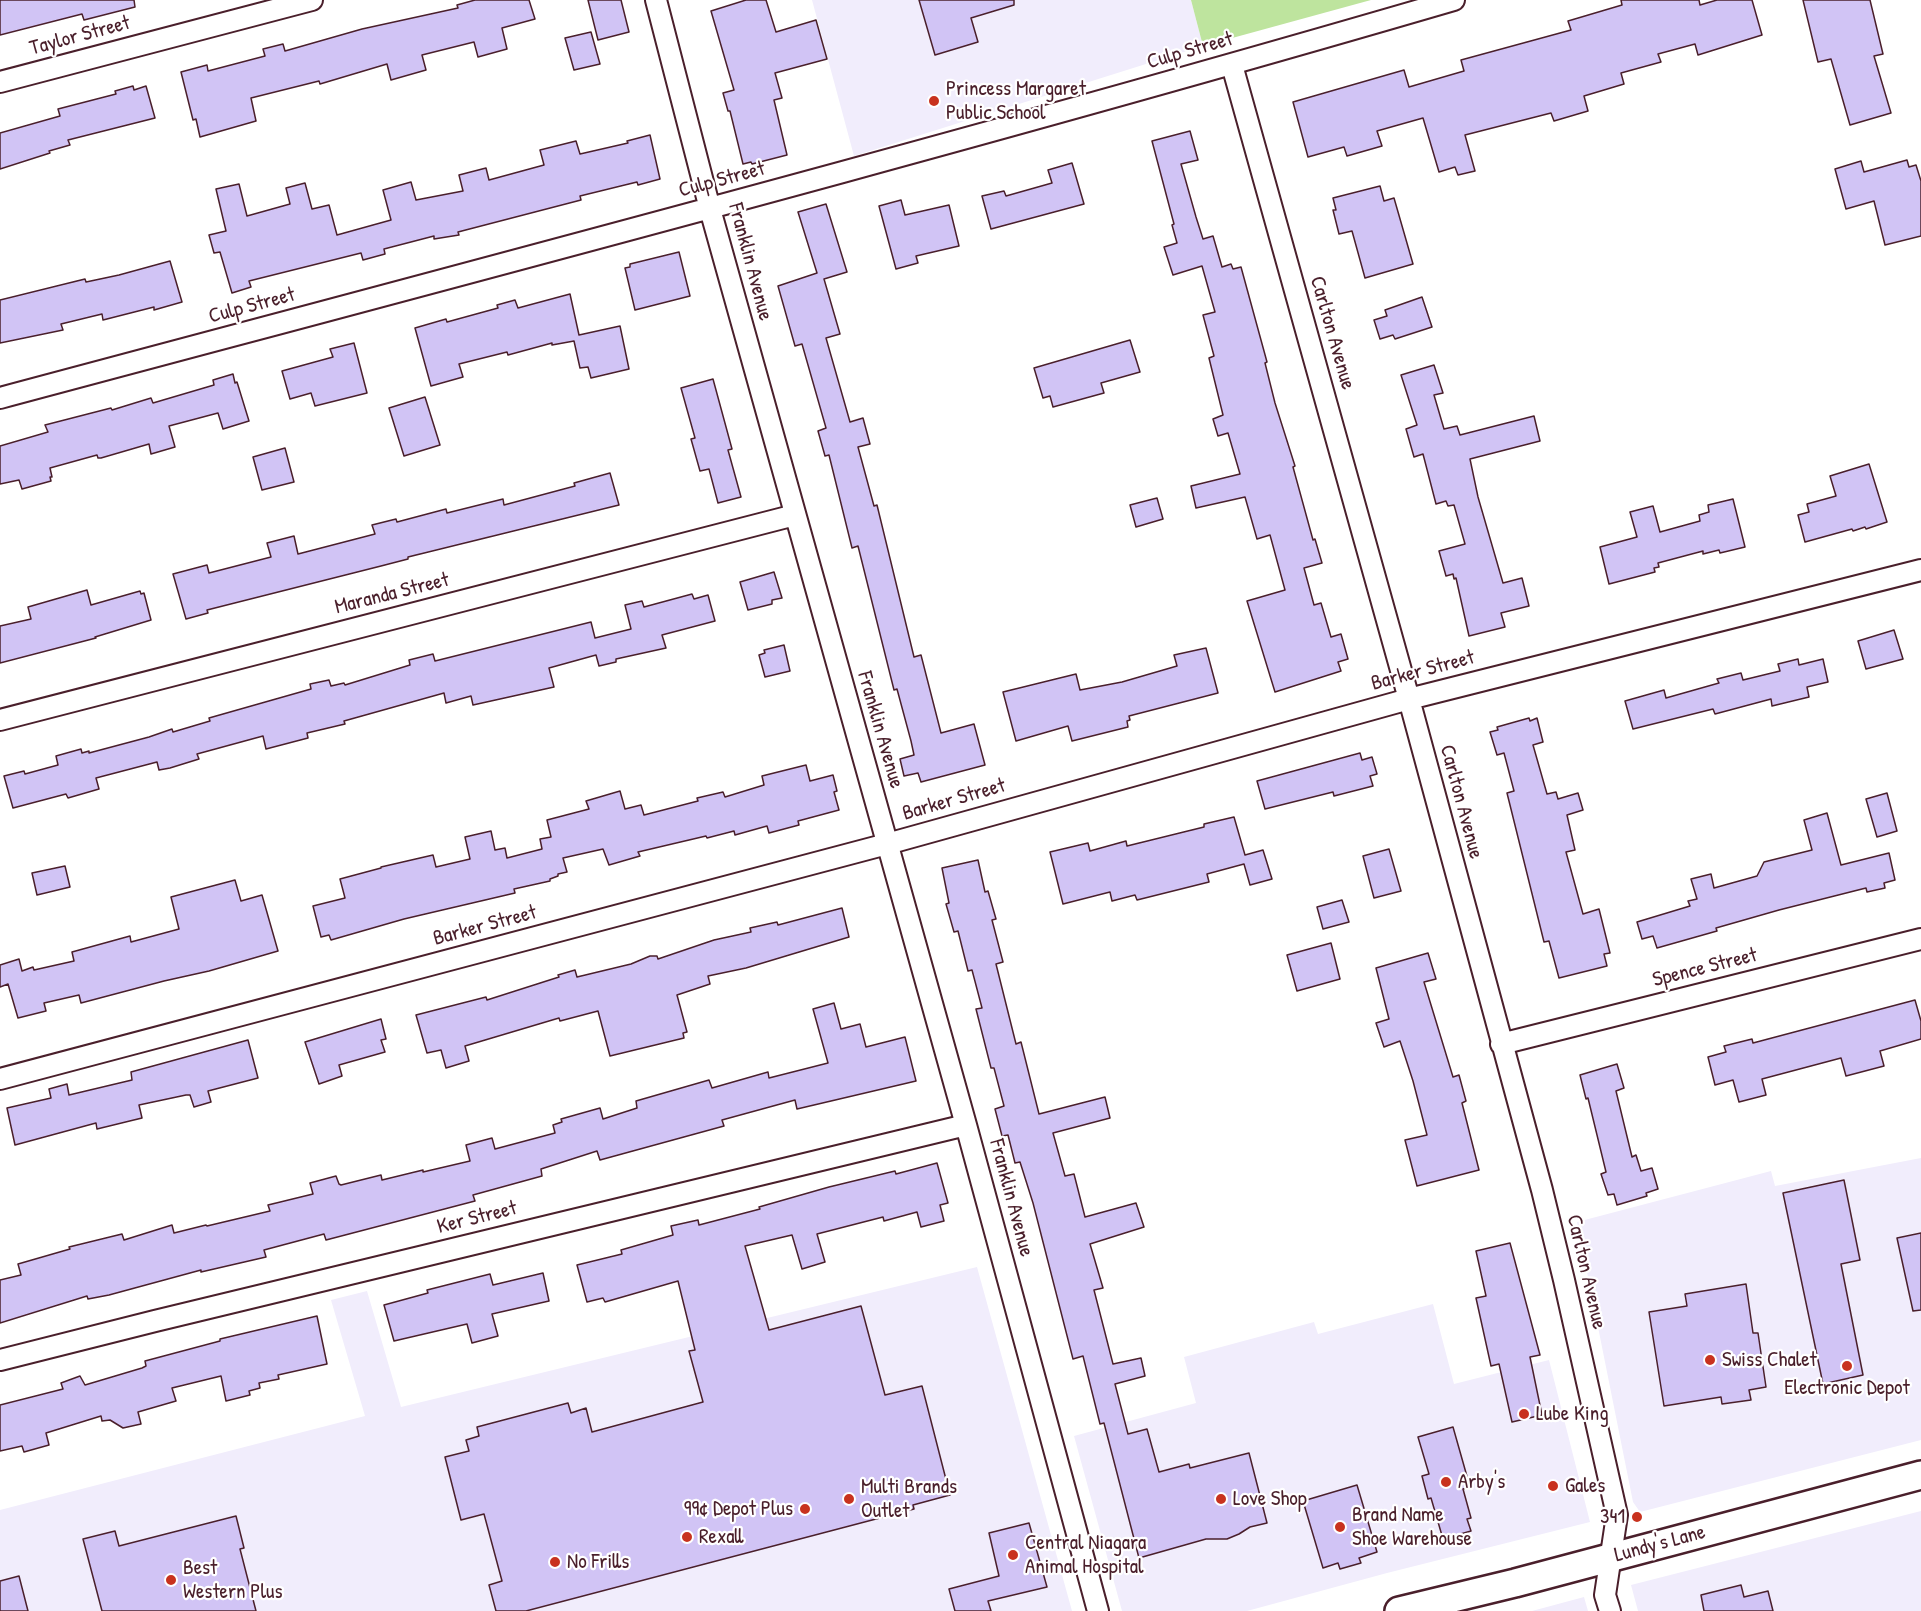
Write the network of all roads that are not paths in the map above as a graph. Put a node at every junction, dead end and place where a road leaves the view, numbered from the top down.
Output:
1 (312, 0) edge
2 (656, 0) edge
3 (1454, 0) edge
4 (1232, 65) junction
5 (0, 82) edge
6 (710, 208) junction
7 (0, 398) edge
8 (795, 515) junction
9 (1921, 570) edge
10 (1408, 699) junction
11 (0, 720) edge
12 (887, 844) junction
13 (1921, 939) edge
14 (1501, 1044) junction
15 (0, 1079) edge
16 (966, 1125) junction
17 (0, 1360) edge
18 (1921, 1475) edge
19 (1611, 1557) junction
20 (1098, 1611) edge
21 (1399, 1611) edge
22 (1610, 1611) edge

1 - 5 street, Taylor Street
2 - 6 street, Franklin Avenue
3 - 4 street, Culp Street
4 - 6 street, Culp Street
4 - 10 street, Carlton Avenue
6 - 7 street, Culp Street
6 - 8 street, Franklin Avenue
8 - 11 street, Maranda Street
8 - 12 street, Franklin Avenue
9 - 10 street, Barker Street
10 - 12 street, Barker Street
10 - 14 street, Carlton Avenue
12 - 15 street, Barker Street
12 - 16 street, Franklin Avenue
13 - 14 street, Spence Street
14 - 19 street, Carlton Avenue
16 - 17 street, Ker Street
16 - 20 street, Franklin Avenue
18 - 19 main road, Lundy's Lane
19 - 21 main road, Lundy's Lane
19 - 22 street, Carlton Avenue

